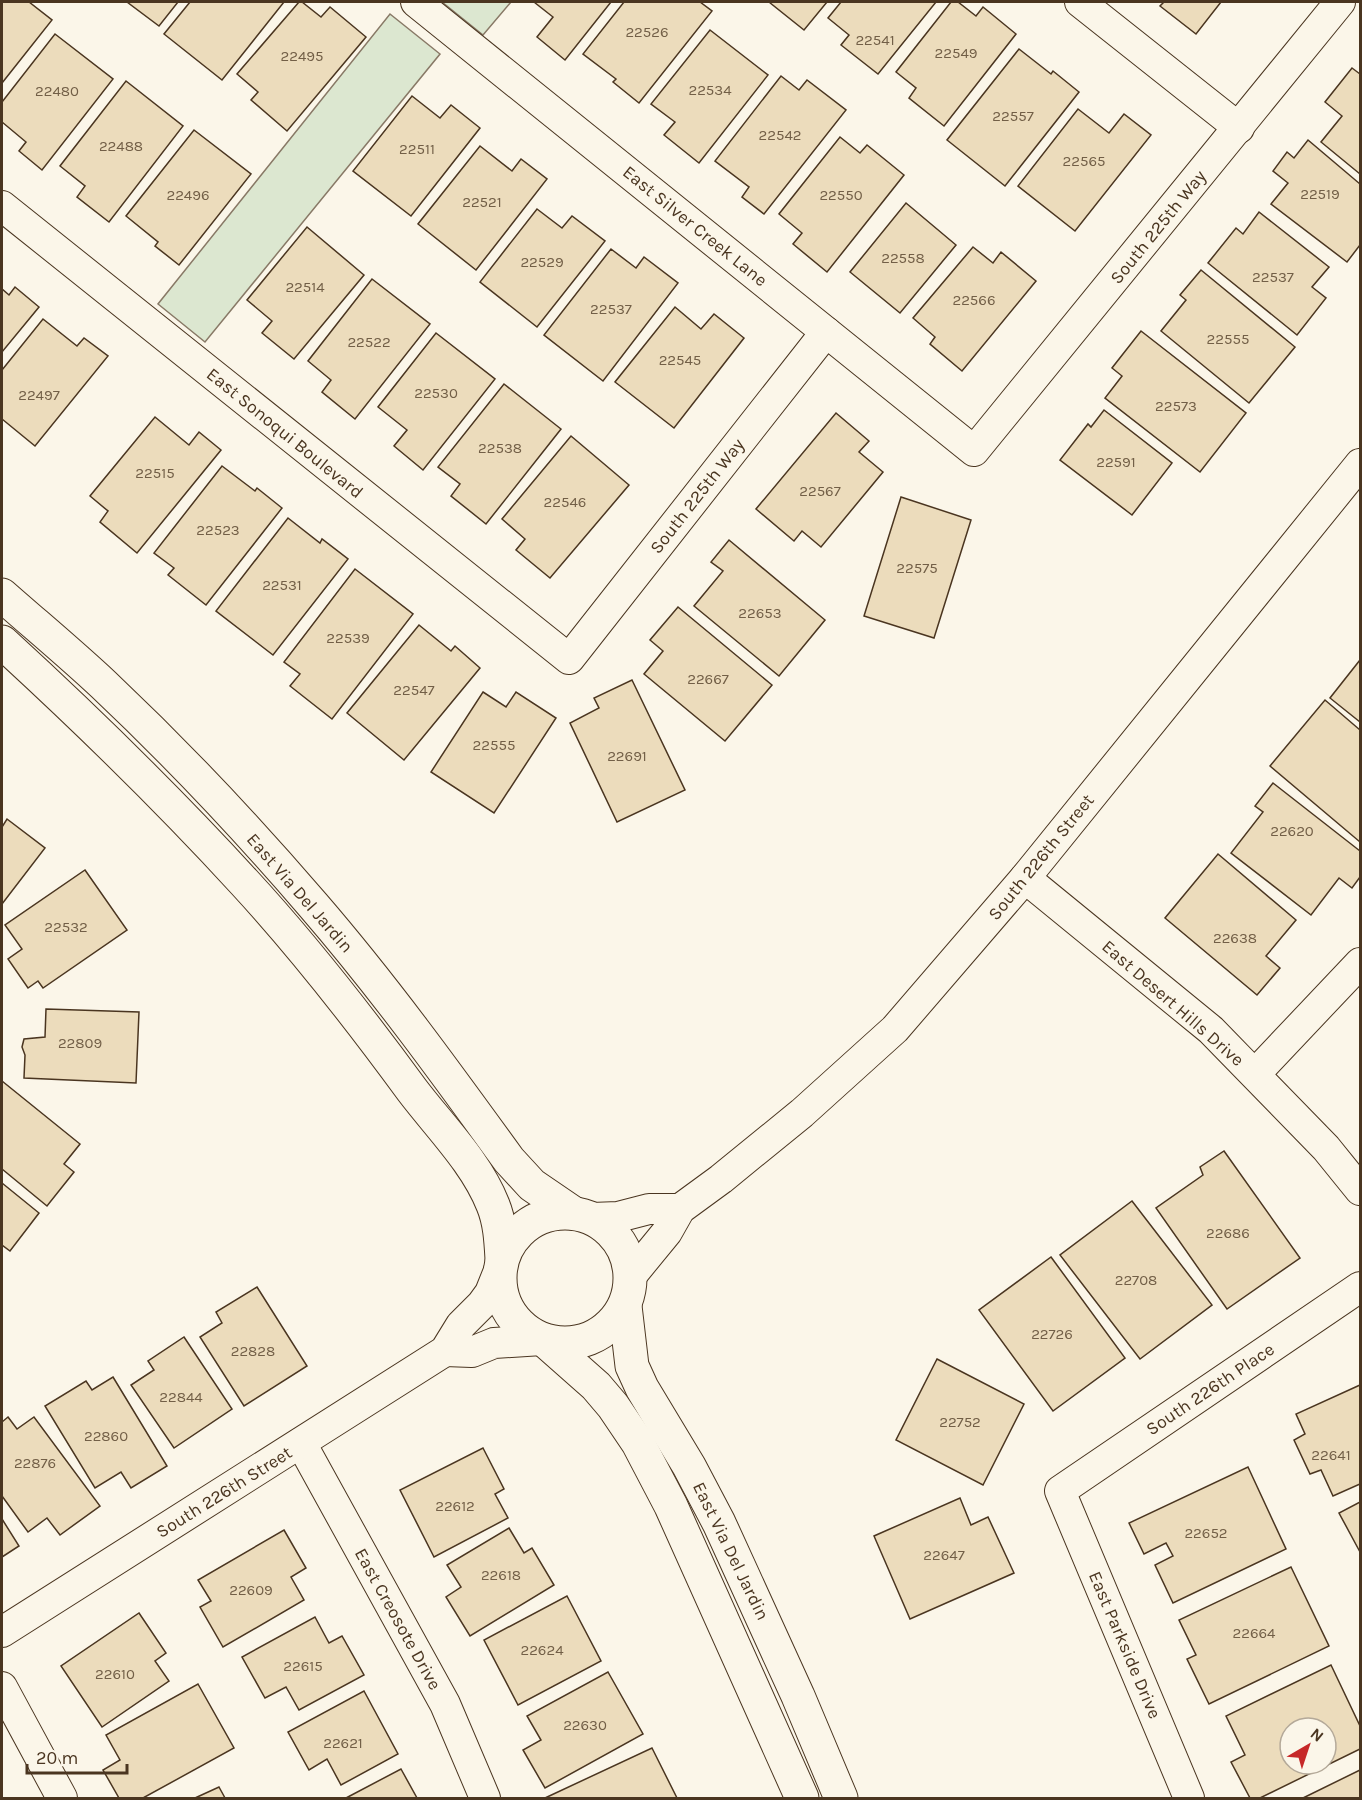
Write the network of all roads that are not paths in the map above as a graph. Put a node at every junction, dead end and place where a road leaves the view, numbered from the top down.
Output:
1 (416, 2) edge
2 (1080, 2) edge
3 (1340, 2) edge
4 (1239, 128) junction
5 (2, 206) edge
6 (826, 332) junction
7 (974, 451) joint
8 (1360, 464) edge
9 (2, 595) edge
10 (2, 642) edge
11 (568, 659) joint
12 (1025, 878) junction
13 (1360, 963) edge
14 (1256, 1074) junction
15 (1360, 1190) edge
16 (680, 1209) junction
17 (582, 1215) junction
18 (501, 1264) junction
19 (1360, 1287) edge
20 (628, 1291) junction
21 (543, 1340) junction
22 (445, 1351) junction
23 (301, 1443) junction
24 (1060, 1491) joint
25 (2, 1632) edge
26 (2, 1687) edge
27 (62, 1798) edge
28 (485, 1798) edge
29 (802, 1798) edge
30 (841, 1798) edge
31 (1189, 1798) edge

1 - 6 street, East Silver Creek Lane
2 - 4 street
3 - 4 street, South 225th Way
4 - 7 street, South 225th Way
5 - 11 street, East Sonoqui Boulevard
6 - 7 street, East Silver Creek Lane
6 - 11 street, South 225th Way
8 - 12 street, South 226th Street
9 - 17 street, East Via Del Jardin
10 - 18 street, East Via Del Jardin
12 - 14 street, East Desert Hills Drive
12 - 16 street, South 226th Street
13 - 14 street
14 - 15 street, East Desert Hills Drive
16 - 17 street
16 - 20 street, South 226th Street
17 - 18 street
17 - 20 street
18 - 21 street
18 - 22 street, South 226th Street
19 - 24 street, South 226th Place
20 - 21 street
20 - 30 street, East Via Del Jardin
21 - 22 street
21 - 29 street, East Via Del Jardin
22 - 23 street, South 226th Street
23 - 25 street, South 226th Street
23 - 28 street, East Creosote Drive
24 - 31 street, East Parkside Drive
26 - 27 street

